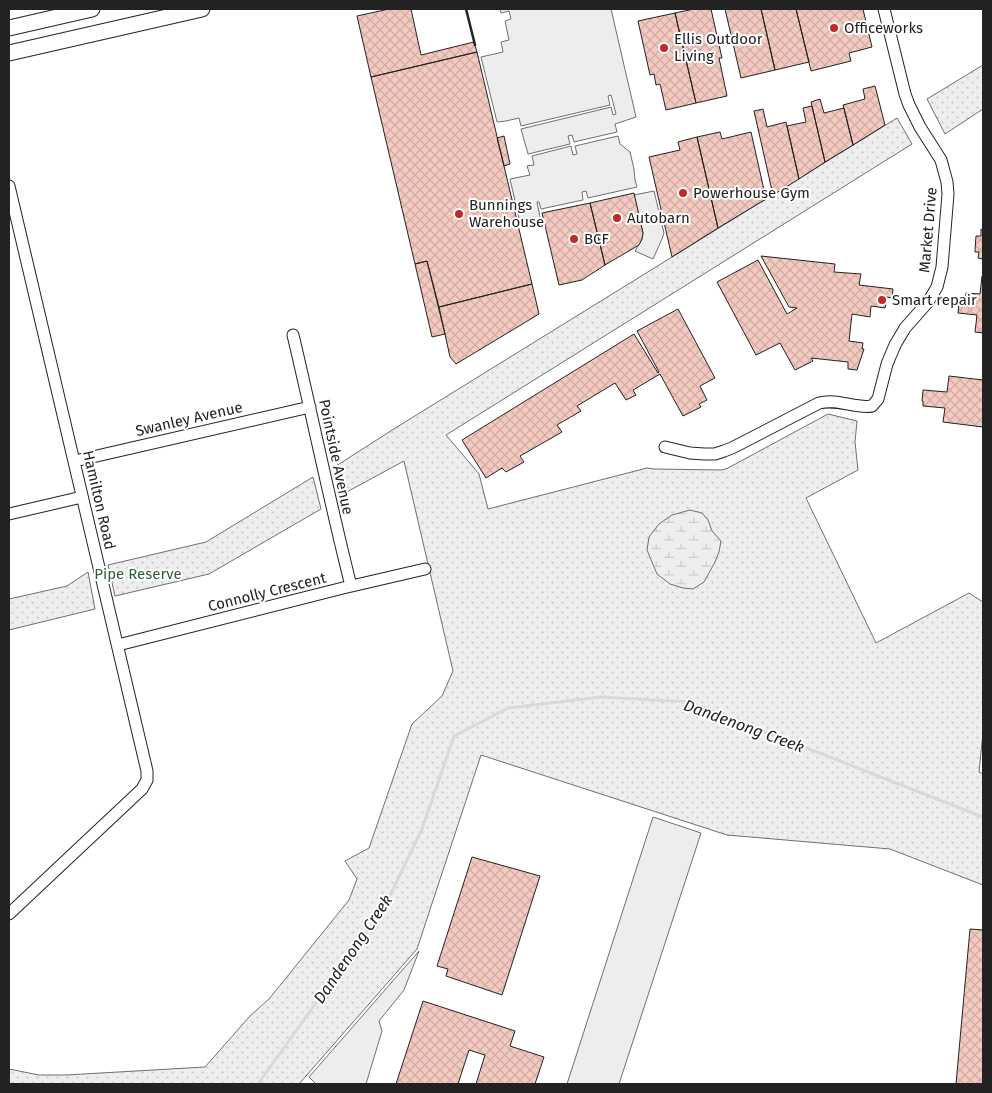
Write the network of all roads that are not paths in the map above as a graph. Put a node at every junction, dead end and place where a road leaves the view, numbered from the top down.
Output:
1 (92, 9) edge
2 (202, 9) edge
3 (884, 9) edge
4 (68, 12) edge
5 (9, 28) edge
6 (9, 53) edge
7 (9, 186) edge
8 (293, 335) dead end
9 (310, 407) junction
10 (665, 446) dead end
11 (75, 461) junction
12 (82, 498) junction
13 (9, 514) edge
14 (425, 569) dead end
15 (351, 586) junction
16 (118, 645) junction
17 (9, 914) edge

1 - 4 main road
2 - 6 main road
3 - 10 street, Market Drive
4 - 5 main road
7 - 11 street, Hamilton Road
8 - 9 street, Pointside Avenue
9 - 11 street, Swanley Avenue
9 - 15 street, Pointside Avenue
11 - 12 street, Hamilton Road
12 - 13 street
12 - 16 street, Hamilton Road
14 - 15 street, Connolly Crescent
15 - 16 street, Connolly Crescent
16 - 17 street, Hamilton Road

